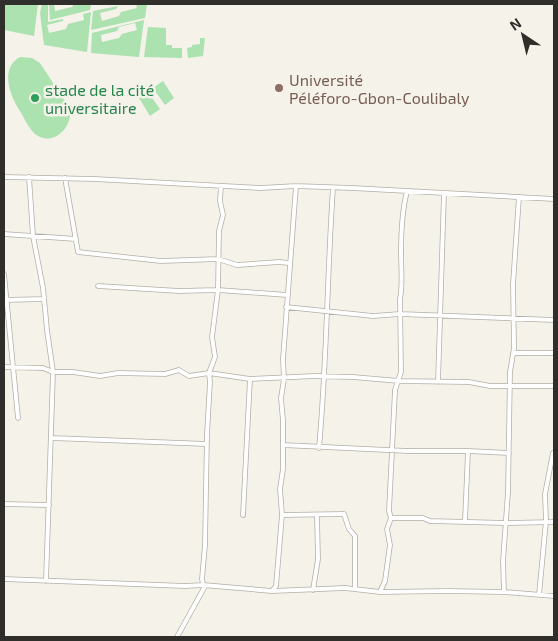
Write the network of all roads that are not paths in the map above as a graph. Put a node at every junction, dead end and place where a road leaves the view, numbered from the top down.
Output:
1 (4, 177) edge
2 (29, 177) junction
3 (65, 178) junction
4 (221, 186) junction
5 (296, 186) junction
6 (333, 188) junction
7 (407, 191) junction
8 (444, 193) junction
9 (519, 196) junction
10 (554, 199) edge
11 (4, 234) edge
12 (33, 236) junction
13 (76, 239) junction
14 (218, 259) junction
15 (289, 263) junction
16 (4, 274) edge
17 (98, 286) dead end
18 (218, 290) junction
19 (287, 295) junction
20 (44, 299) junction
21 (5, 300) edge
22 (286, 307) junction
23 (326, 312) junction
24 (400, 314) junction
25 (440, 315) junction
26 (514, 318) junction
27 (554, 320) edge
28 (514, 353) junction
29 (554, 353) edge
30 (4, 367) edge
31 (12, 367) junction
32 (53, 372) junction
33 (209, 373) junction
34 (324, 376) junction
35 (284, 378) junction
36 (250, 379) junction
37 (399, 381) junction
38 (438, 382) junction
39 (511, 385) junction
40 (554, 386) edge
41 (18, 418) dead end
42 (52, 438) junction
43 (207, 444) junction
44 (283, 445) junction
45 (319, 448) junction
46 (392, 450) junction
47 (468, 451) junction
48 (553, 452) edge
49 (509, 453) junction
50 (4, 504) edge
51 (49, 505) junction
52 (243, 515) dead end
53 (282, 515) junction
54 (317, 516) junction
55 (390, 518) junction
56 (466, 521) junction
57 (546, 521) junction
58 (554, 522) edge
59 (506, 523) junction
60 (4, 579) edge
61 (46, 581) junction
62 (203, 584) junction
63 (355, 589) junction
64 (313, 590) junction
65 (272, 591) junction
66 (380, 592) junction
67 (504, 592) junction
68 (539, 596) junction
69 (554, 596) edge
70 (177, 637) edge

1 - 2 street
2 - 3 street
2 - 12 street
3 - 4 street
3 - 13 street
4 - 5 street
4 - 14 street
5 - 6 street
5 - 15 street
6 - 7 street
6 - 23 street
7 - 8 street
7 - 24 street
8 - 9 street
8 - 25 street
9 - 10 street
9 - 26 street
11 - 12 street
12 - 13 street
12 - 20 street
13 - 14 street
14 - 15 street
14 - 18 street
15 - 19 street
16 - 21 street
17 - 18 street
18 - 19 street
18 - 33 street
19 - 22 street
20 - 21 street
20 - 32 street
21 - 31 street
22 - 23 street
22 - 35 street
23 - 24 street
23 - 34 street
24 - 25 street
24 - 37 street
25 - 26 street
25 - 38 street
26 - 27 street
26 - 28 street
28 - 29 street
28 - 39 street
30 - 31 street
31 - 32 street
31 - 41 street
32 - 33 street
32 - 42 street
33 - 36 street
33 - 43 street
34 - 35 street
34 - 37 street
34 - 45 street
35 - 36 street
35 - 44 street
36 - 52 street
37 - 38 street
37 - 46 street
38 - 39 street
39 - 40 street
39 - 49 street
42 - 43 street
42 - 51 street
43 - 62 street
44 - 45 street
44 - 53 street
45 - 46 street
46 - 47 street
46 - 55 street
47 - 49 street
47 - 56 street
48 - 57 street
49 - 59 street
50 - 51 street
51 - 61 street
53 - 54 street
53 - 65 street
54 - 63 street
54 - 64 street
55 - 56 street
55 - 66 street
56 - 59 street
57 - 58 street
57 - 59 street
57 - 68 street
59 - 67 street
60 - 61 street
61 - 62 street
62 - 65 street
62 - 70 street
63 - 64 street
63 - 66 street
64 - 65 street
66 - 67 street
67 - 68 street
68 - 69 street

